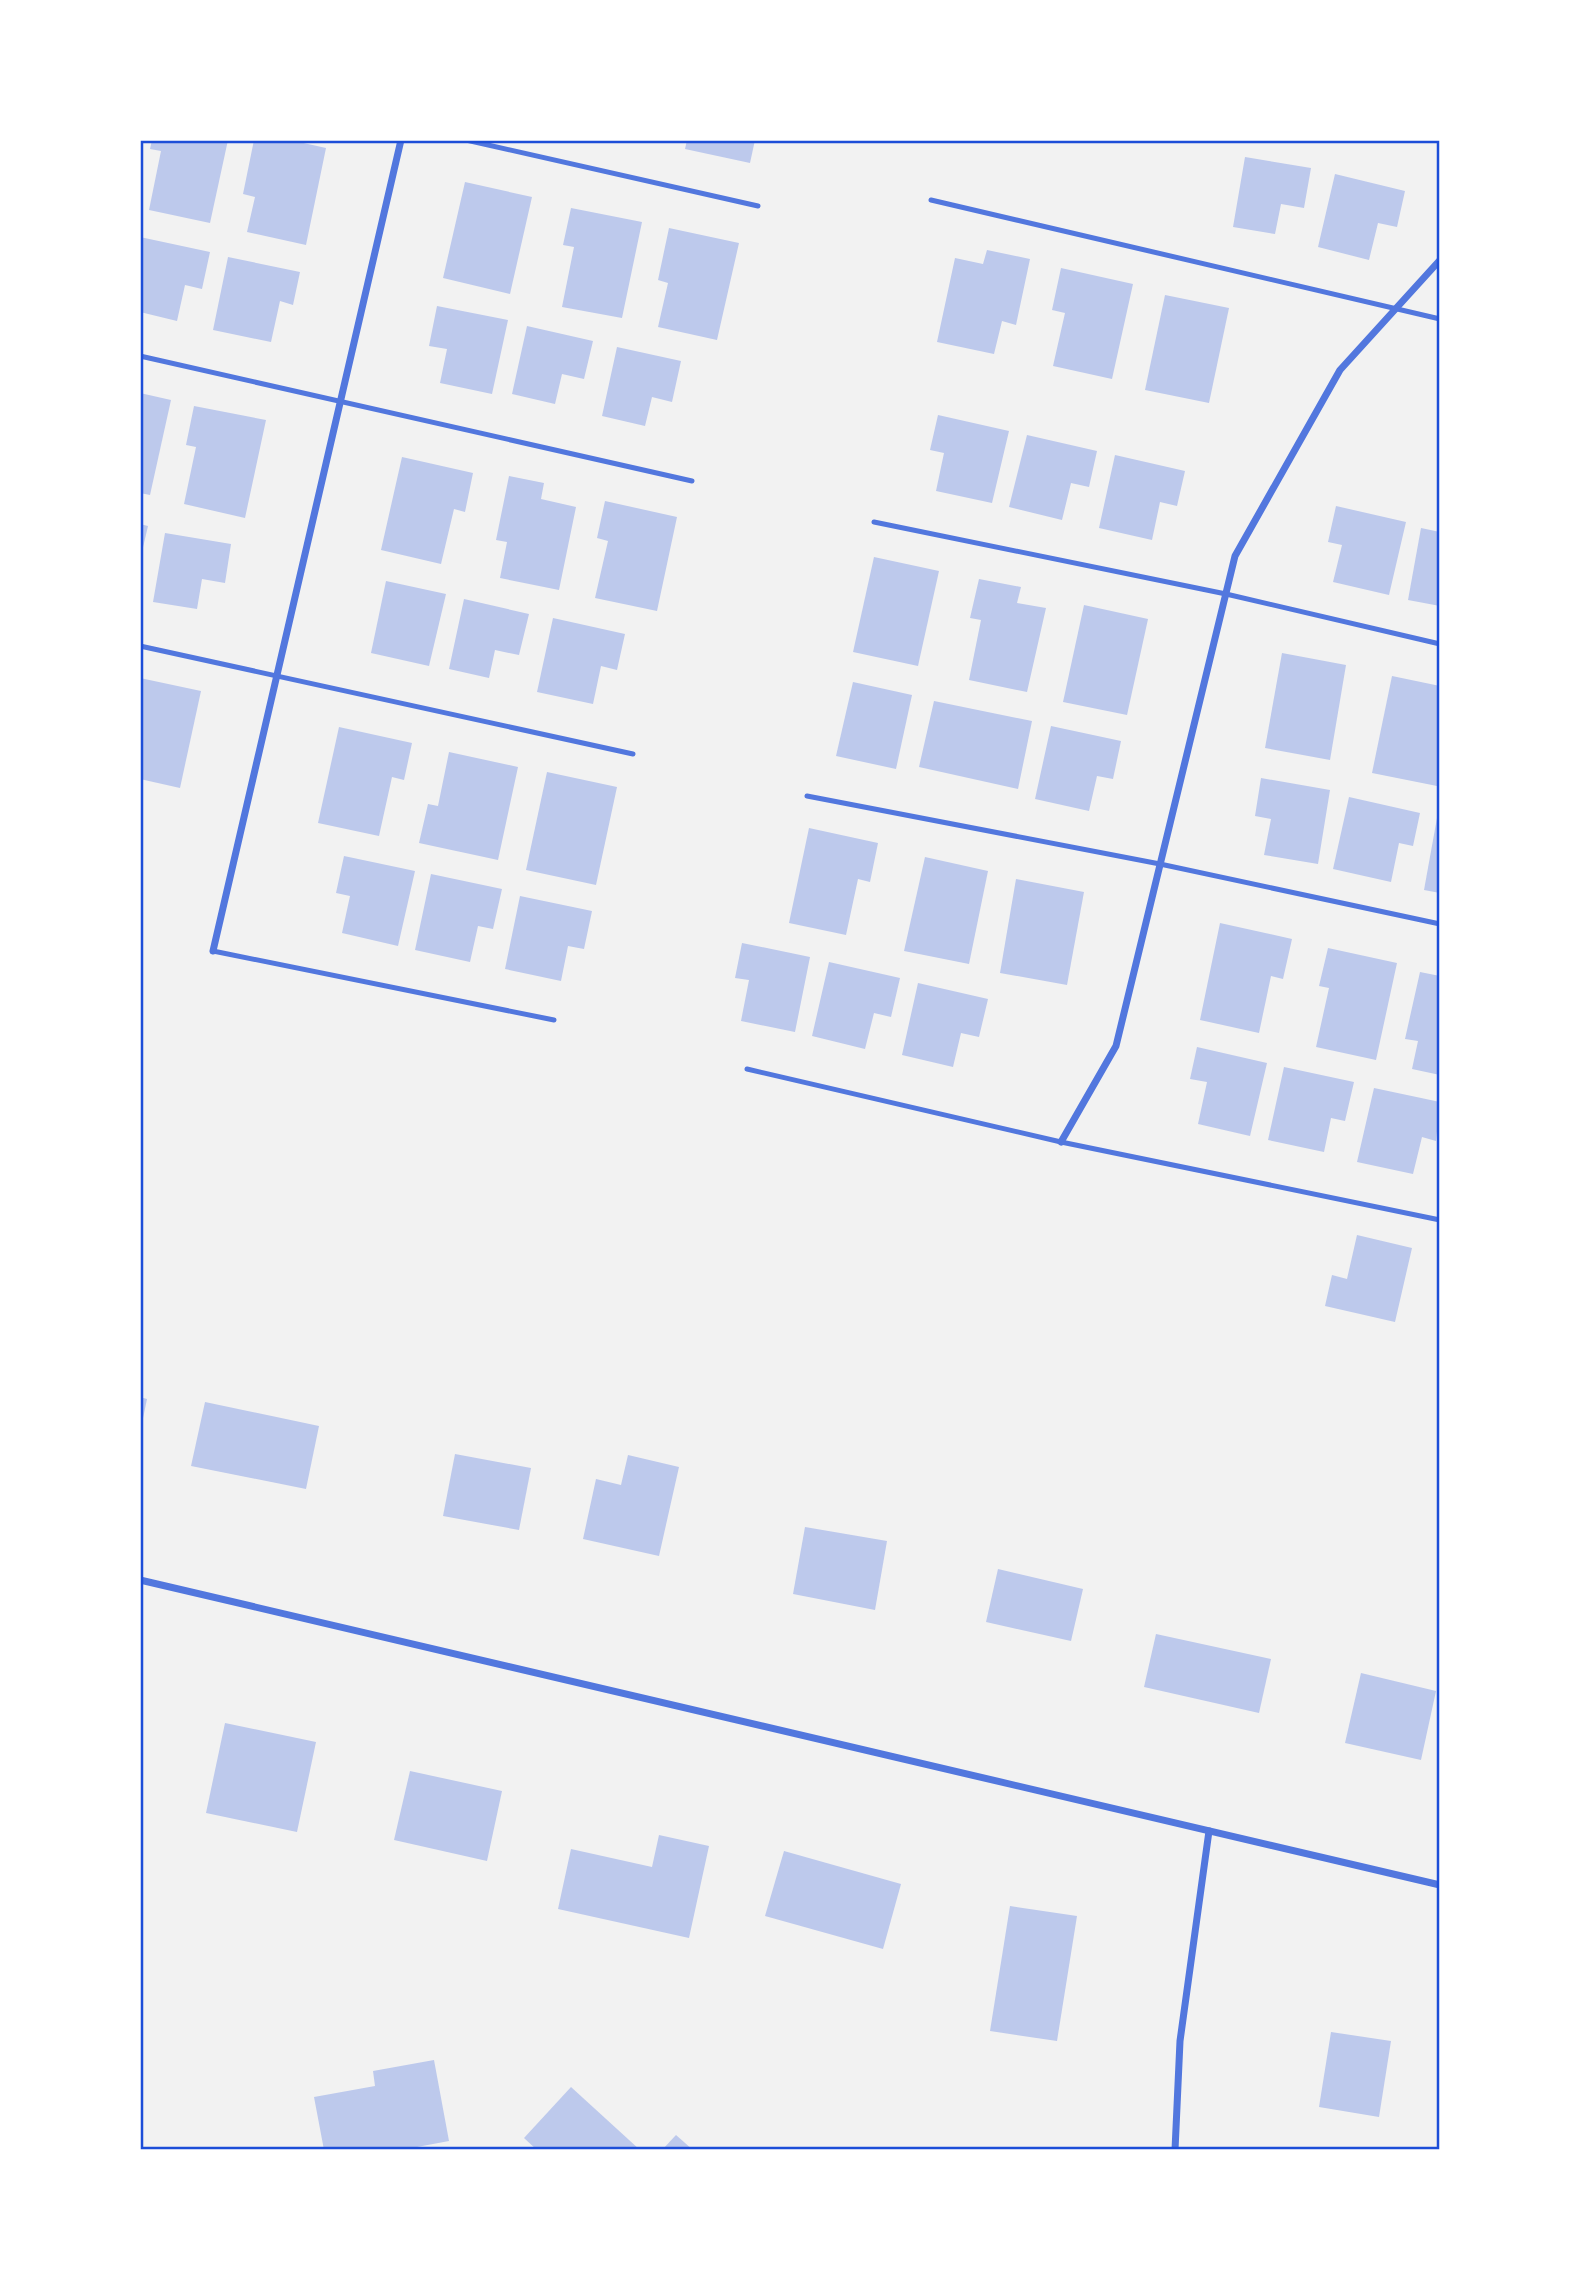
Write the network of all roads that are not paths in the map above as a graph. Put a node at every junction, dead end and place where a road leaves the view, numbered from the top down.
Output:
1 (401, 140) edge
2 (466, 140) edge
3 (931, 200) dead end
4 (758, 206) dead end
5 (1440, 260) edge
6 (1397, 308) junction
7 (1440, 319) edge
8 (140, 356) edge
9 (340, 402) junction
10 (692, 481) dead end
11 (874, 523) dead end
12 (1226, 594) junction
13 (1440, 644) edge
14 (140, 646) edge
15 (276, 677) junction
16 (633, 754) dead end
17 (807, 796) dead end
18 (1160, 864) junction
19 (1440, 924) edge
20 (213, 951) joint
21 (554, 1020) dead end
22 (747, 1069) dead end
23 (1060, 1142) junction
24 (1440, 1220) edge
25 (140, 1580) edge
26 (1209, 1830) junction
27 (1440, 1885) edge
28 (1175, 2150) edge

1 - 9 street
2 - 4 lane
3 - 6 lane
5 - 6 street
6 - 7 lane
6 - 12 street
8 - 9 lane
9 - 10 lane
9 - 15 street
11 - 12 lane
12 - 13 lane
12 - 18 street
14 - 15 lane
15 - 16 lane
15 - 20 street
17 - 18 lane
18 - 19 lane
18 - 23 street
20 - 21 lane
22 - 23 lane
23 - 24 lane
25 - 26 street
26 - 27 street
26 - 28 street

